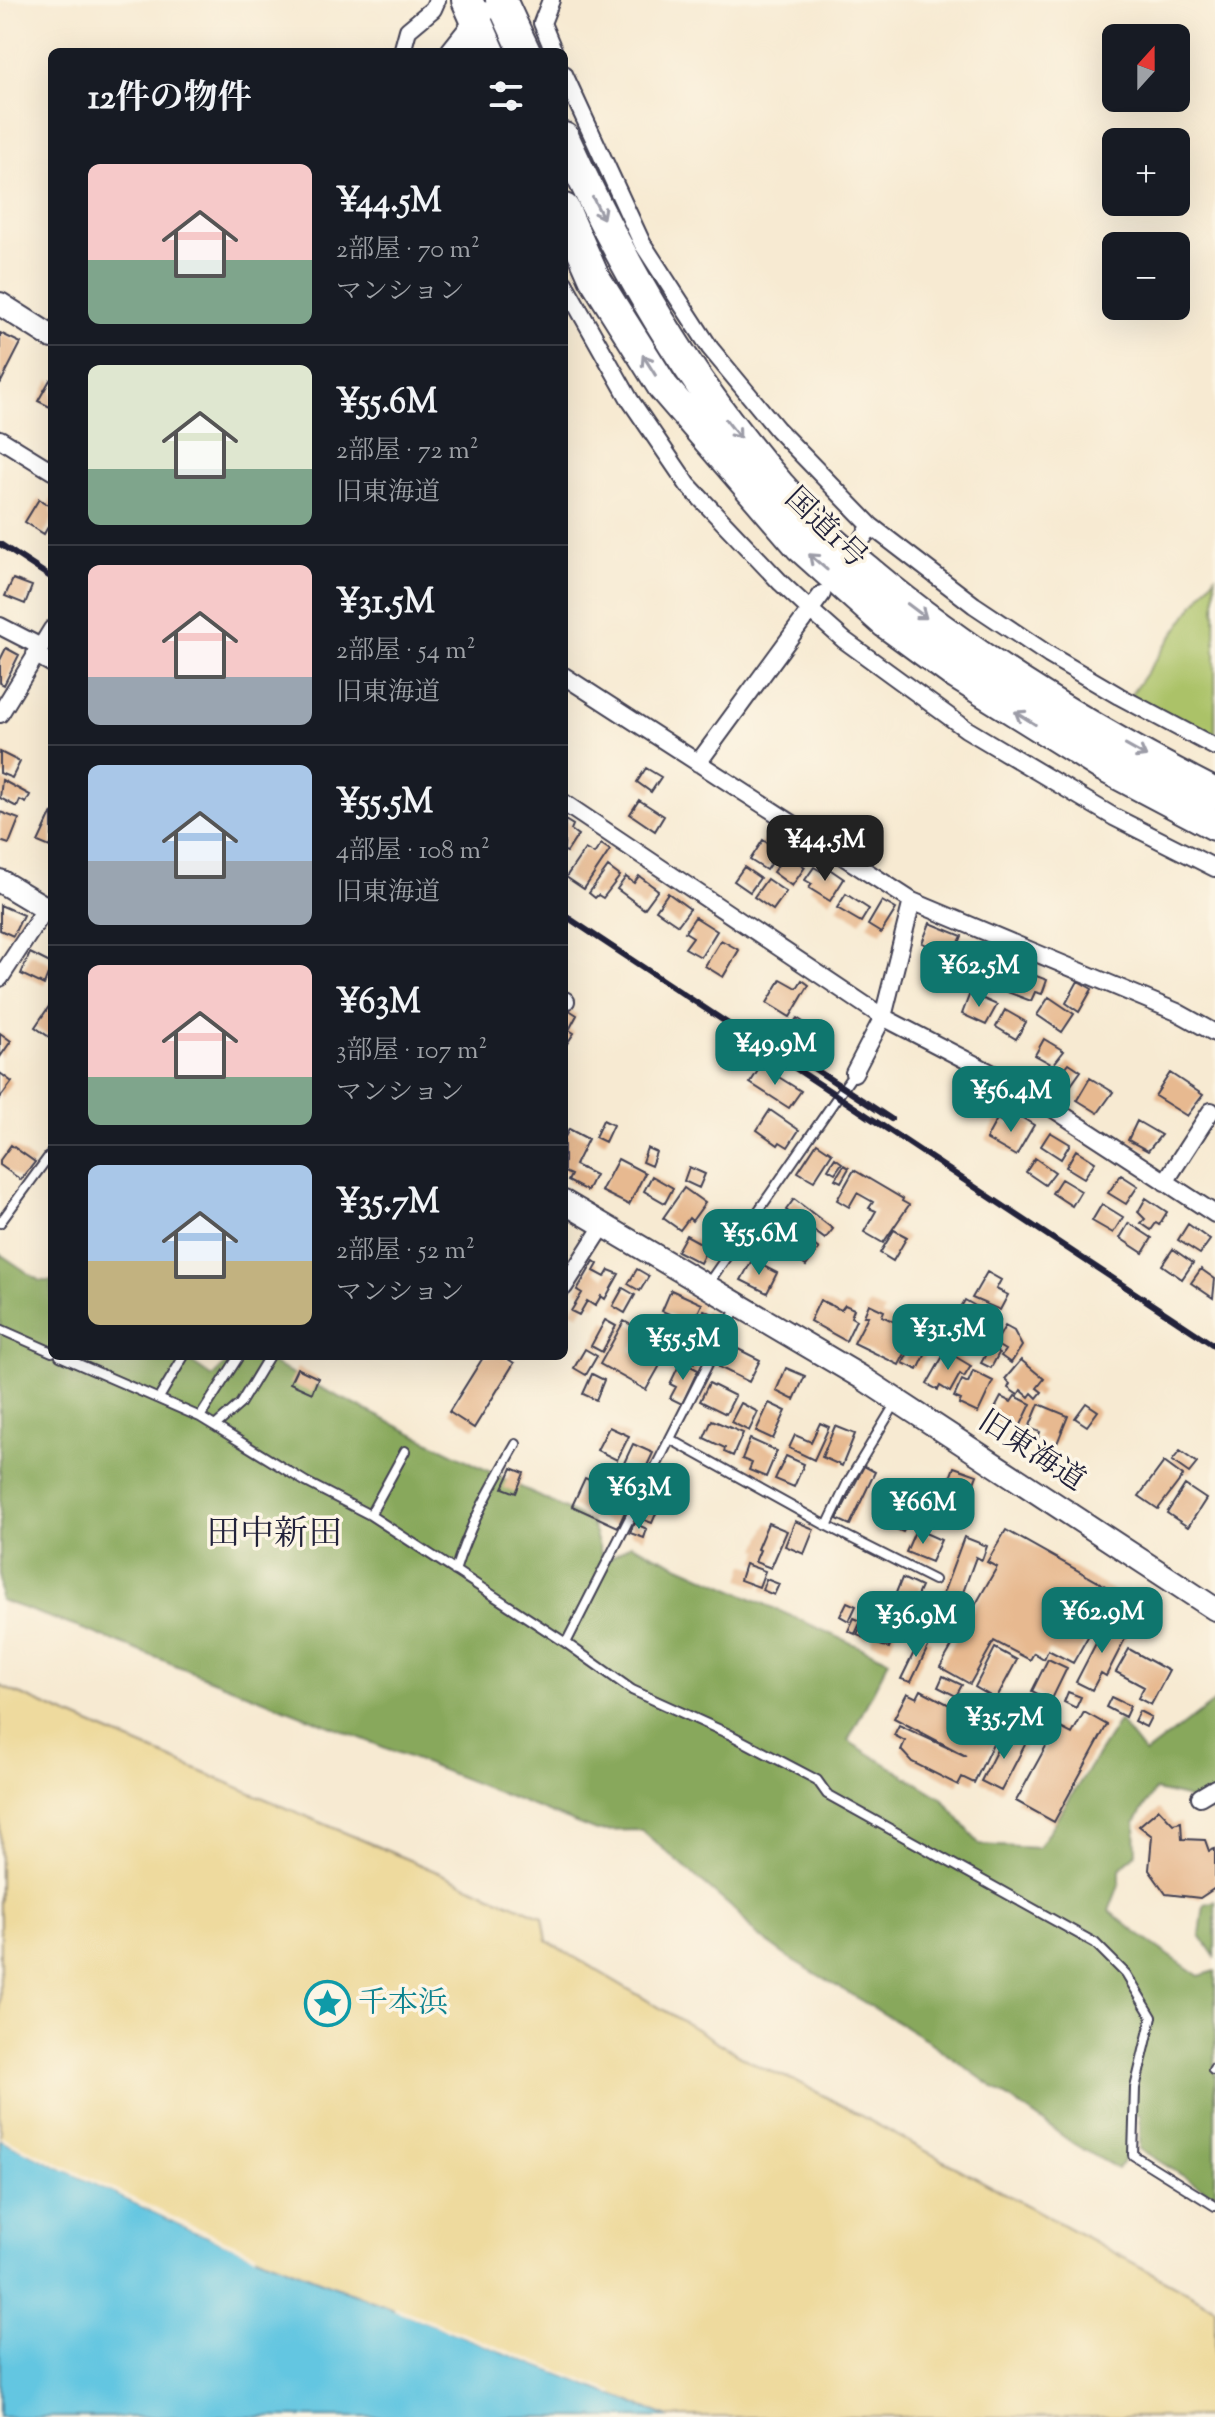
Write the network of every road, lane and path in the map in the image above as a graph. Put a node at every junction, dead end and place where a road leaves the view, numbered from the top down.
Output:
1 (437, 0) edge
2 (501, 0) edge
3 (551, 0) edge
4 (479, 7) edge
5 (403, 48) edge
6 (454, 48) edge
7 (489, 48) edge
8 (523, 48) edge
9 (552, 48) edge
10 (568, 83) edge
11 (568, 146) edge
12 (568, 218) edge
13 (568, 290) edge
14 (0, 304) edge
15 (48, 334) edge
16 (0, 439) edge
17 (48, 469) edge
18 (871, 526) junction
19 (861, 541) dead end
20 (822, 594) dead end
21 (809, 609) junction
22 (0, 626) edge
23 (48, 635) edge
24 (38, 650) junction
25 (48, 660) edge
26 (568, 679) edge
27 (0, 714) edge
28 (1215, 747) edge
29 (698, 763) junction
30 (1215, 794) edge
31 (568, 806) edge
32 (1215, 825) edge
33 (1215, 868) edge
34 (0, 881) edge
35 (912, 901) junction
36 (48, 909) edge
37 (48, 911) edge
38 (0, 978) edge
39 (883, 1017) junction
40 (1215, 1033) edge
41 (854, 1073) joint
42 (1211, 1111) dead end
43 (48, 1157) edge
44 (1165, 1182) junction
45 (568, 1204) edge
46 (1215, 1214) edge
47 (0, 1223) edge
48 (603, 1226) junction
49 (568, 1281) edge
50 (707, 1285) junction
51 (739, 1303) junction
52 (0, 1329) edge
53 (48, 1350) edge
54 (77, 1360) edge
55 (182, 1360) edge
56 (236, 1360) edge
57 (267, 1360) edge
58 (159, 1398) junction
59 (898, 1400) junction
60 (200, 1417) junction
61 (215, 1426) junction
62 (670, 1439) junction
63 (516, 1444) dead end
64 (405, 1451) dead end
65 (370, 1515) junction
66 (827, 1526) junction
67 (455, 1571) junction
68 (934, 1580) dead end
69 (1215, 1609) edge
70 (566, 1643) junction
71 (1215, 2206) edge

1 - 5 street
2 - 8 highway
3 - 9 street
4 - 6 main road
4 - 7 highway
10 - 18 street
11 -> 30 highway, 国道1号
32 -> 12 highway, 国道1号
13 - 21 street
14 - 15 main road
16 - 17 street
18 - 19 street
18 - 28 street
20 - 21 street
21 - 29 street
21 - 33 street
22 - 24 street
23 - 24 street
24 - 25 street
24 - 27 street
26 - 29 street
29 - 35 street
31 - 39 street
34 - 36 main road
35 - 39 street
35 - 40 street
37 - 38 street
39 - 41 street
39 - 44 street
41 - 50 lane
42 - 44 street
43 - 47 lane
44 - 46 street
45 - 48 main road, 旧東海道
48 - 49 street
48 - 50 main road, 旧東海道
50 - 51 main road, 旧東海道
51 - 59 main road, 旧東海道
51 - 62 lane
52 - 53 lane
54 - 58 lane
55 - 58 lane
56 - 60 lane
57 - 61 lane
58 - 60 lane
59 - 66 lane
59 - 69 main road, 旧東海道
60 - 61 lane
61 - 65 lane
62 - 66 lane
62 - 70 lane
63 - 67 lane
64 - 65 lane
65 - 67 lane
66 - 68 lane
67 - 70 lane
70 - 71 lane

